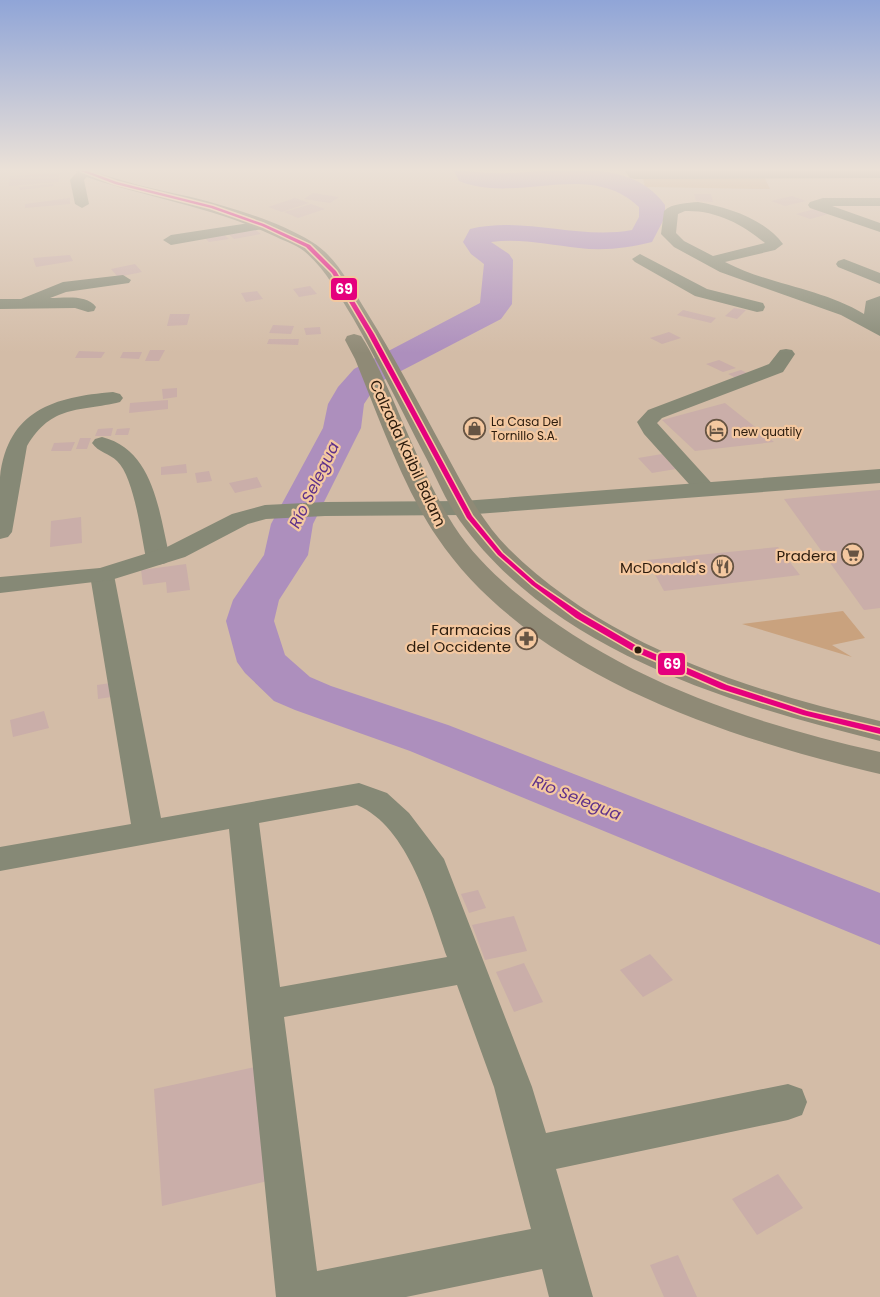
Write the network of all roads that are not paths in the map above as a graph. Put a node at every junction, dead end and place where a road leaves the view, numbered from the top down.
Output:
1 (223, 232) edge
2 (277, 232) edge
3 (668, 232) edge
4 (756, 232) edge
5 (171, 240) dead end
6 (308, 246) junction
7 (640, 259) dead end
8 (714, 260) junction
9 (844, 264) dead end
10 (745, 277) junction
11 (880, 278) edge
12 (123, 280) dead end
13 (691, 288) junction
14 (880, 301) edge
15 (0, 304) edge
16 (23, 304) junction
17 (88, 307) dead end
18 (757, 307) dead end
19 (876, 329) edge
20 (372, 353) junction
21 (786, 354) dead end
22 (387, 386) junction
23 (113, 398) dead end
24 (0, 434) edge
25 (23, 434) junction
26 (102, 443) dead end
27 (880, 476) edge
28 (706, 489) junction
29 (3, 497) edge
30 (463, 508) junction
31 (432, 509) junction
32 (0, 532) edge
33 (158, 558) junction
34 (102, 574) junction
35 (0, 585) edge
36 (880, 731) edge
37 (880, 763) edge
38 (243, 815) junction
39 (148, 832) junction
40 (0, 859) edge
41 (469, 968) junction
42 (265, 1005) junction
43 (788, 1102) dead end
44 (533, 1155) junction
45 (556, 1245) junction
46 (298, 1297) edge
47 (571, 1297) edge

1 - 5 street
2 - 6 main road, Calzada Kaibil Balam
3 - 8 street
4 - 8 street
6 - 20 main road, Calzada Kaibil Balam
6 - 20 main road, Calzada Kaibil Balam
7 - 13 street
8 - 10 street
9 - 11 street
10 - 13 street
10 - 19 street
12 - 16 street
13 - 18 street
14 - 19 street
15 - 16 street
16 - 17 street
20 - 22 main road, Calzada Kaibil Balam
21 - 28 street
22 - 30 main road, Calzada Kaibil Balam
22 - 31 main road, Calzada Kaibil Balam
23 - 25 street
24 - 25 street
25 - 29 street
26 - 33 street
27 - 28 street
28 - 30 street
29 - 32 street
30 - 31 street
30 - 36 main road, Calzada Kaibil Balam
31 - 33 street
31 - 37 main road, Calzada Kaibil Balam
33 - 34 street
34 - 35 street
34 - 39 street
38 - 39 street
38 - 41 street
38 - 42 street
39 - 40 street
41 - 42 street
41 - 44 street
42 - 46 street
43 - 44 street
44 - 45 street
45 - 46 street
45 - 47 street

